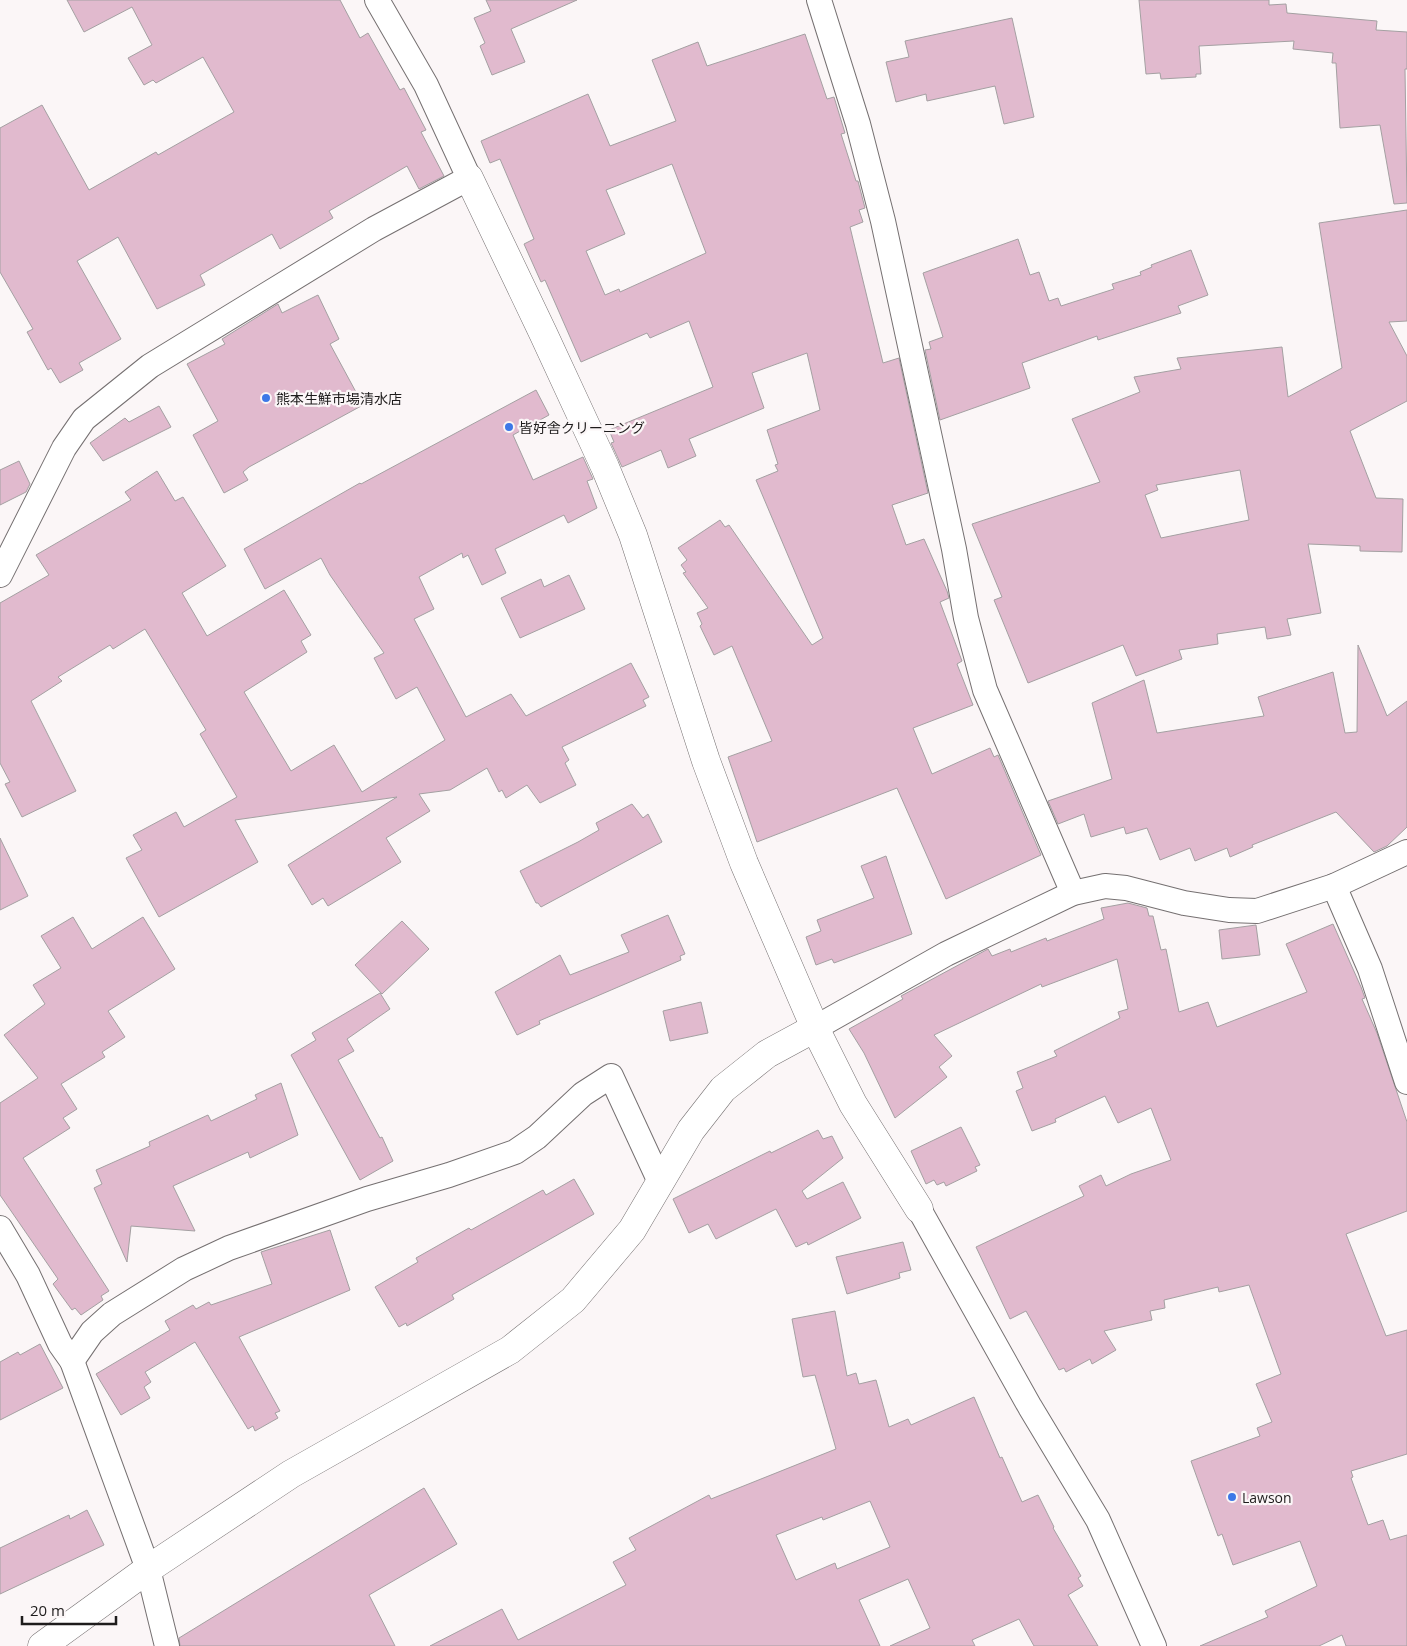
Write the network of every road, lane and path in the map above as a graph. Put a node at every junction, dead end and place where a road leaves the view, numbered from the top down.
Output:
1 (376, 0) edge
2 (819, 0) edge
3 (469, 178) junction
4 (0, 575) edge
5 (1407, 852) edge
6 (1334, 886) junction
7 (1073, 893) junction
8 (815, 1028) junction
9 (1407, 1082) edge
10 (660, 1182) junction
11 (919, 1209) joint
12 (0, 1228) edge
13 (72, 1361) junction
14 (148, 1569) junction
15 (42, 1646) edge
16 (167, 1646) edge
17 (1154, 1646) edge

1 - 3 street
2 - 7 street
3 - 4 street
3 - 8 street
5 - 6 street
6 - 7 street
6 - 9 street
7 - 8 street
8 - 10 street
8 - 11 street
10 - 13 street
10 - 14 street
11 - 17 street
12 - 13 street
13 - 14 street
14 - 15 street
14 - 16 street

